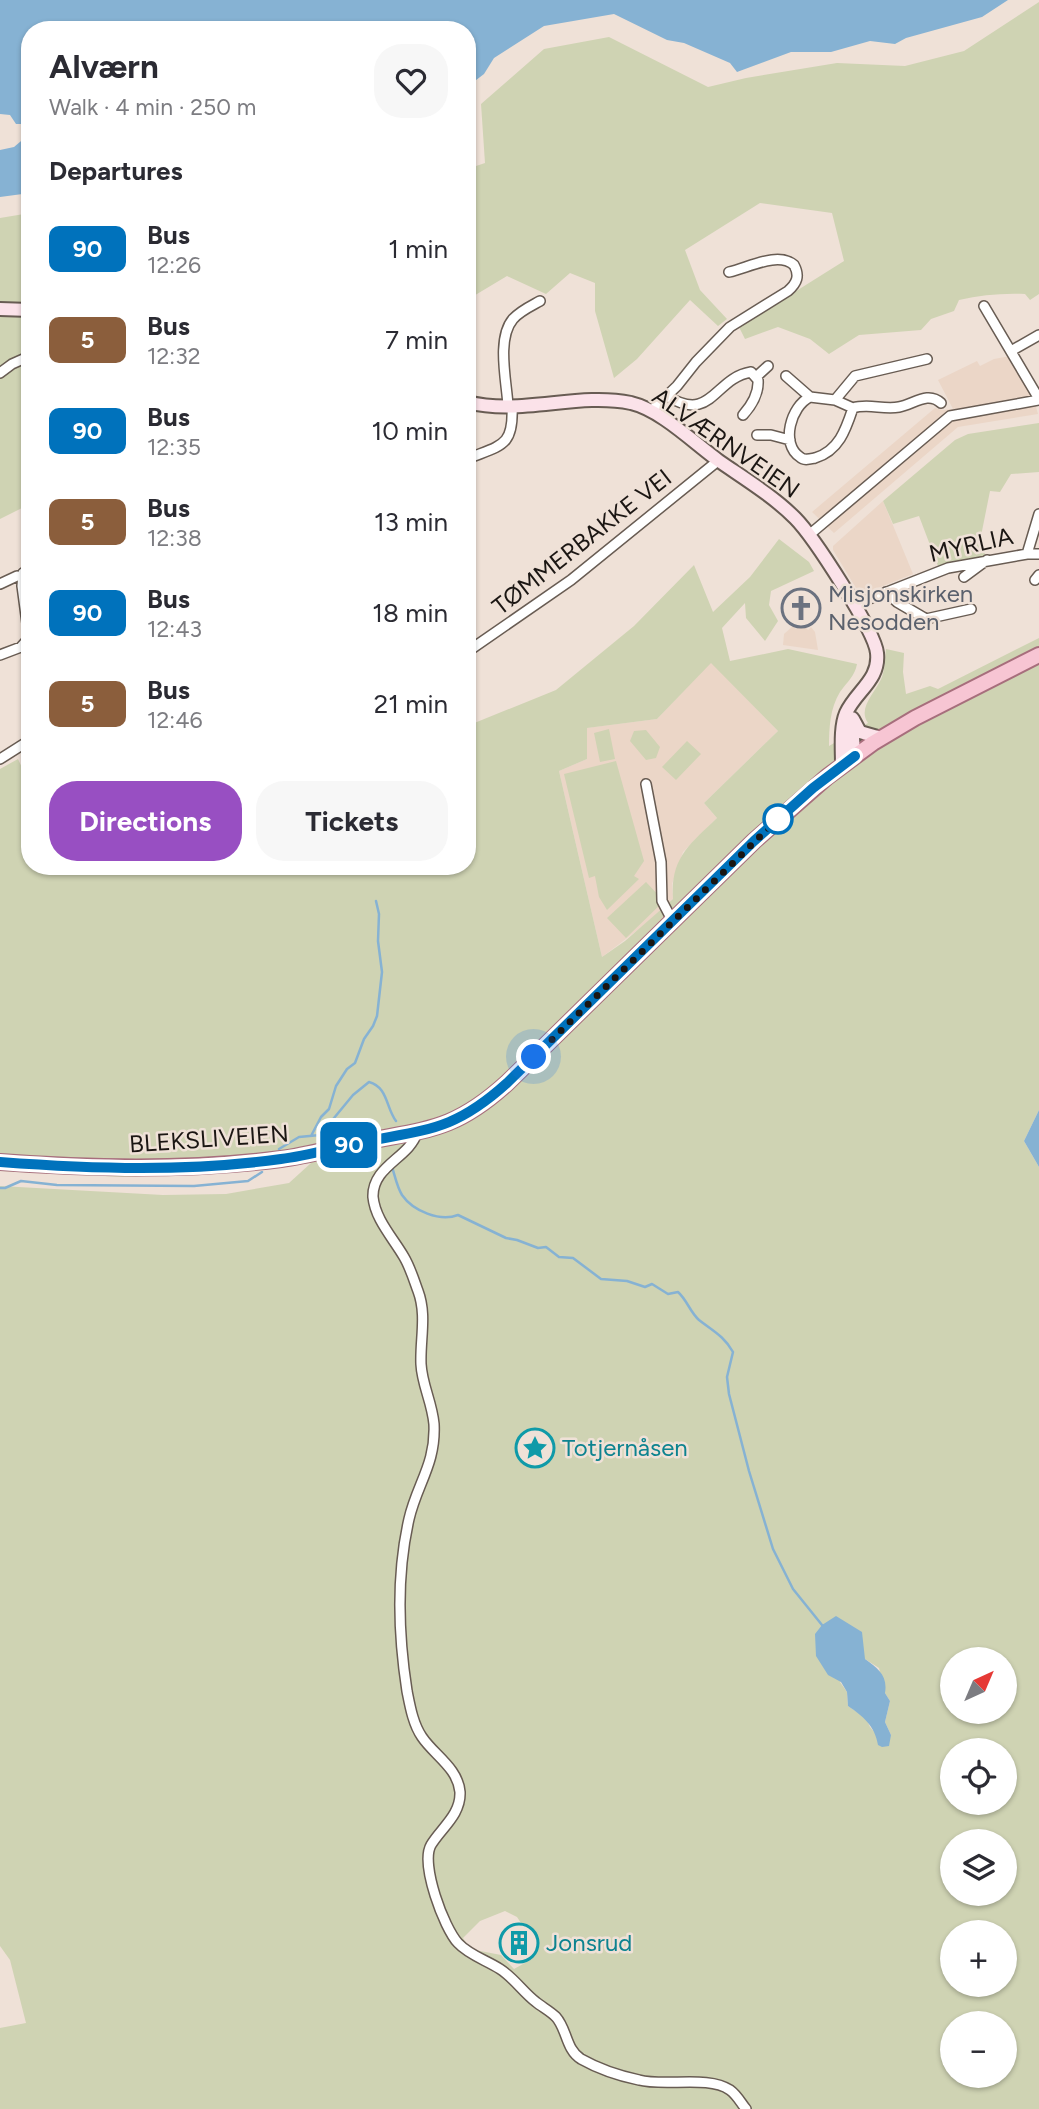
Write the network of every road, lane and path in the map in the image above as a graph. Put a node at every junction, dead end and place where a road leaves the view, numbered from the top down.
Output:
1 (729, 272) dead end
2 (540, 301) dead end
3 (984, 306) dead end
4 (0, 309) edge
5 (21, 310) edge
6 (1039, 335) edge
7 (1011, 351) junction
8 (927, 359) dead end
9 (21, 360) edge
10 (768, 366) dead end
11 (0, 373) edge
12 (786, 376) dead end
13 (756, 377) junction
14 (667, 396) junction
15 (810, 397) junction
16 (835, 400) junction
17 (1039, 400) edge
18 (476, 403) edge
19 (941, 403) dead end
20 (510, 406) junction
21 (853, 408) junction
22 (651, 411) junction
23 (743, 415) dead end
24 (757, 435) dead end
25 (790, 440) junction
26 (476, 456) edge
27 (719, 460) junction
28 (1039, 514) edge
29 (809, 535) junction
30 (1027, 554) junction
31 (1039, 554) edge
32 (987, 560) junction
33 (964, 578) dead end
34 (21, 580) edge
35 (0, 584) edge
36 (886, 592) junction
37 (853, 605) junction
38 (971, 609) dead end
39 (476, 646) edge
40 (21, 647) edge
41 (0, 655) edge
42 (1039, 655) edge
43 (859, 696) junction
44 (852, 716) junction
45 (881, 738) junction
46 (21, 746) edge
47 (855, 756) junction
48 (0, 759) edge
49 (842, 765) junction
50 (646, 784) dead end
51 (672, 920) junction
52 (417, 1133) junction
53 (0, 1162) edge
54 (746, 2109) edge

1 - 14 street
2 - 20 street
3 - 7 street
4 - 5 main road
6 - 7 street
7 - 17 street
8 - 16 street
9 - 11 street
10 - 13 street
12 - 15 street
13 - 14 street
13 - 23 street
14 - 22 street
15 - 16 street
15 - 25 street
16 - 21 street
17 - 29 street
18 - 20 main road, ALVÆRNVEIEN
19 - 21 street
20 - 22 main road, ALVÆRNVEIEN
20 - 26 street
21 - 25 street
22 - 27 main road, ALVÆRNVEIEN
24 - 25 street
27 - 29 main road, ALVÆRNVEIEN
27 - 39 street, TØMMERBAKKE VEI
28 - 30 street, MYRLIA
29 - 37 main road, ALVÆRNVEIEN
30 - 31 street
30 - 32 street, MYRLIA
32 - 33 street
32 - 36 street, MYRLIA
34 - 35 street
36 - 37 street, MYRLIA
36 - 38 street
37 - 43 main road, ALVÆRNVEIEN
40 - 41 street
42 - 45 main road, BLEKSLIVEIEN
43 - 44 main road, ALVÆRNVEIEN
43 - 49 main road, ALVÆRNVEIEN
44 - 45 main road
44 - 47 main road, ALVÆRNVEIEN
45 - 47 main road, BLEKSLIVEIEN
46 - 48 street
47 - 49 main road, BLEKSLIVEIEN
49 - 51 main road, BLEKSLIVEIEN
50 - 51 street
51 - 52 main road, BLEKSLIVEIEN
52 - 53 main road, BLEKSLIVEIEN
52 - 54 street

